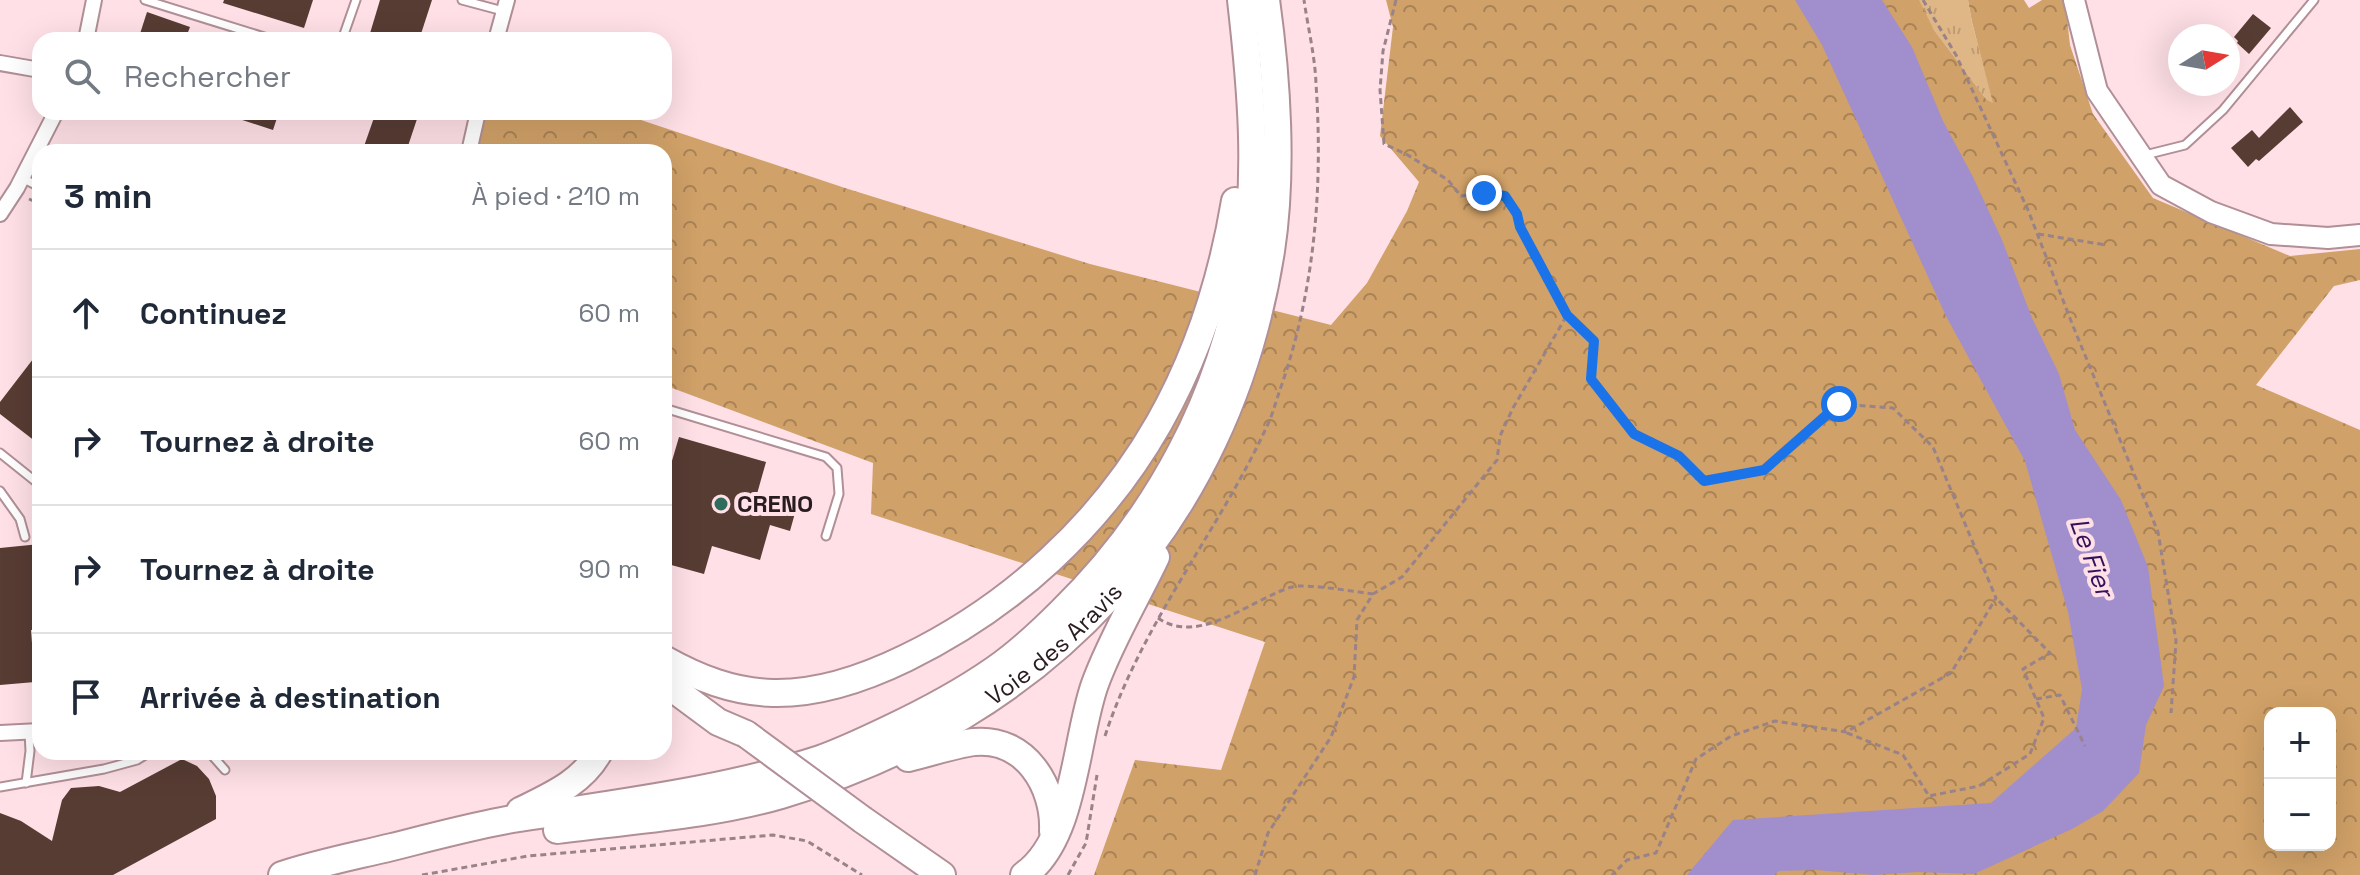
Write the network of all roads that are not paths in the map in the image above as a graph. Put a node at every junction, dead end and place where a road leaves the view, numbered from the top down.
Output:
1 (94, 0) edge
2 (145, 0) edge
3 (356, 0) edge
4 (462, 0) edge
5 (1241, 0) edge
6 (1266, 0) edge
7 (2074, 0) edge
8 (2314, 0) edge
9 (506, 6) edge
10 (88, 32) edge
11 (248, 32) edge
12 (345, 32) edge
13 (498, 32) edge
14 (0, 63) edge
15 (32, 69) edge
16 (1249, 75) junction
17 (52, 120) edge
18 (476, 120) edge
19 (40, 144) edge
20 (471, 144) edge
21 (2139, 156) junction
22 (32, 159) edge
23 (22, 178) junction
24 (32, 183) edge
25 (0, 214) edge
26 (2360, 235) edge
27 (672, 410) edge
28 (0, 453) edge
29 (32, 479) edge
30 (1193, 482) junction
31 (0, 491) edge
32 (826, 536) dead end
33 (25, 537) dead end
34 (672, 663) edge
35 (723, 685) junction
36 (672, 688) edge
37 (32, 731) edge
38 (0, 733) edge
39 (746, 734) junction
40 (32, 741) edge
41 (132, 760) edge
42 (216, 760) edge
43 (593, 760) edge
44 (225, 770) dead end
45 (26, 783) junction
46 (814, 784) junction
47 (0, 787) edge
48 (502, 821) junction
49 (1052, 839) junction
50 (387, 848) junction
51 (282, 875) edge
52 (942, 875) edge
53 (1024, 875) edge

1 - 10 street
2 - 11 lane
3 - 12 lane
4 - 9 lane
5 - 16 highway, Voie des Aravis
6 - 30 highway, Voie des Aravis
7 - 21 street
8 - 21 lane
9 - 13 street
14 - 15 street
16 - 35 highway
16 - 48 highway, Voie des Aravis
17 - 19 street
18 - 20 street
21 - 26 street
22 - 23 street
23 - 24 lane
23 - 25 street
27 - 32 lane
28 - 29 lane
30 - 46 highway, Voie des Aravis
30 - 49 highway
31 - 33 lane
34 - 35 highway
35 - 39 highway
36 - 39 highway
37 - 38 street
39 - 52 highway, bridge
40 - 45 lane
41 - 45 lane
42 - 44 lane
43 - 48 highway
45 - 47 lane
46 - 49 highway
46 - 50 highway, Voie des Aravis
48 - 50 highway, Voie des Aravis
49 - 53 highway
50 - 51 highway, Voie des Aravis

